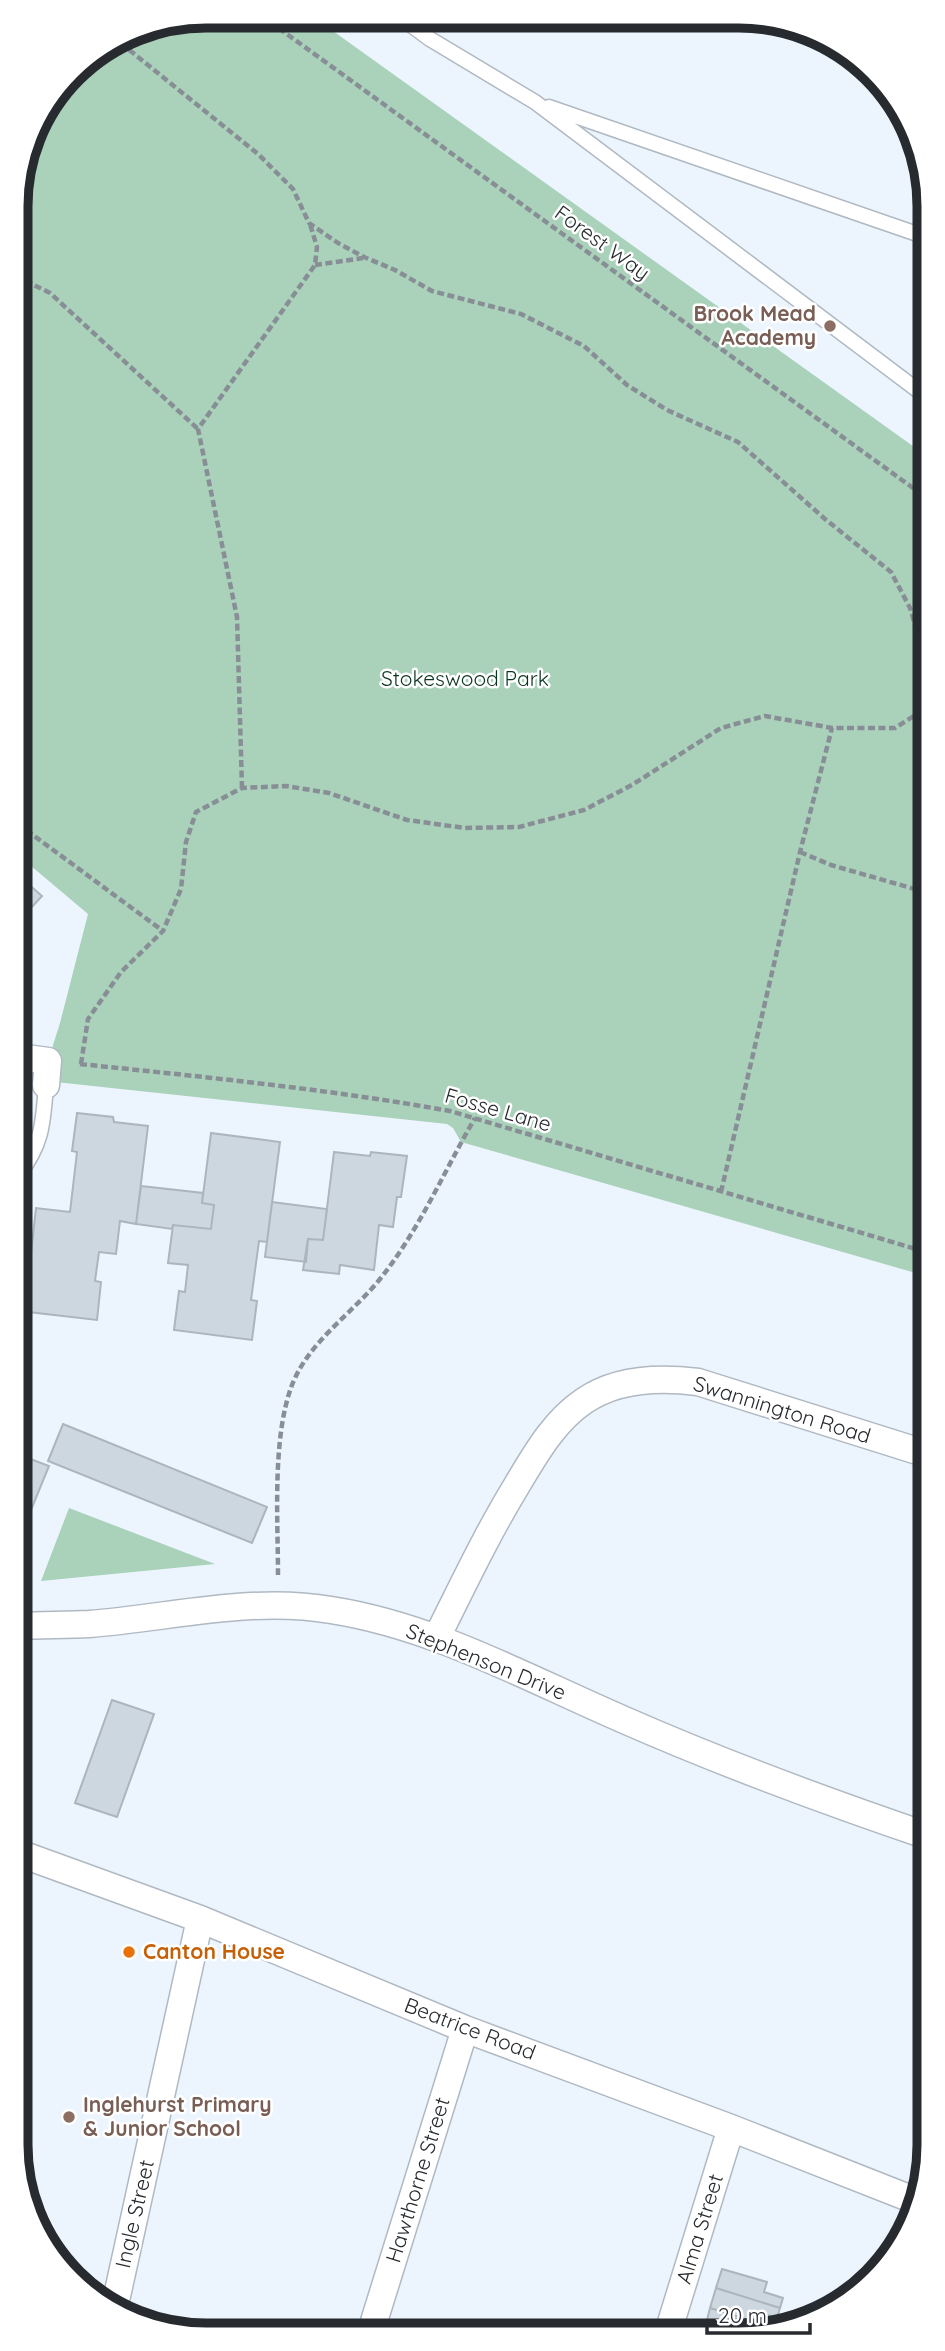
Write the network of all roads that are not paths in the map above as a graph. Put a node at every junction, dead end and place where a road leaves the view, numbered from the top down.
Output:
1 (415, 28) edge
2 (535, 102) junction
3 (917, 234) edge
4 (917, 390) edge
5 (28, 1062) edge
6 (47, 1073) joint
7 (28, 1162) edge
8 (917, 1451) edge
9 (28, 1626) edge
10 (438, 1637) junction
11 (917, 1832) edge
12 (28, 1857) edge
13 (200, 1919) junction
14 (466, 2029) junction
15 (731, 2128) junction
16 (909, 2198) edge
17 (116, 2298) edge
18 (374, 2323) edge
19 (671, 2323) edge

1 - 2 lane
2 - 3 lane
2 - 4 lane
5 - 6 street
6 - 7 lane
8 - 10 street, Swannington Road
9 - 10 street, Stephenson Drive
10 - 11 street, Stephenson Drive
12 - 13 street, Beatrice Road
13 - 14 street, Beatrice Road
13 - 17 street, Ingle Street
14 - 15 street, Beatrice Road
14 - 18 street, Hawthorne Street
15 - 16 street, Beatrice Road
15 - 19 street, Alma Street

